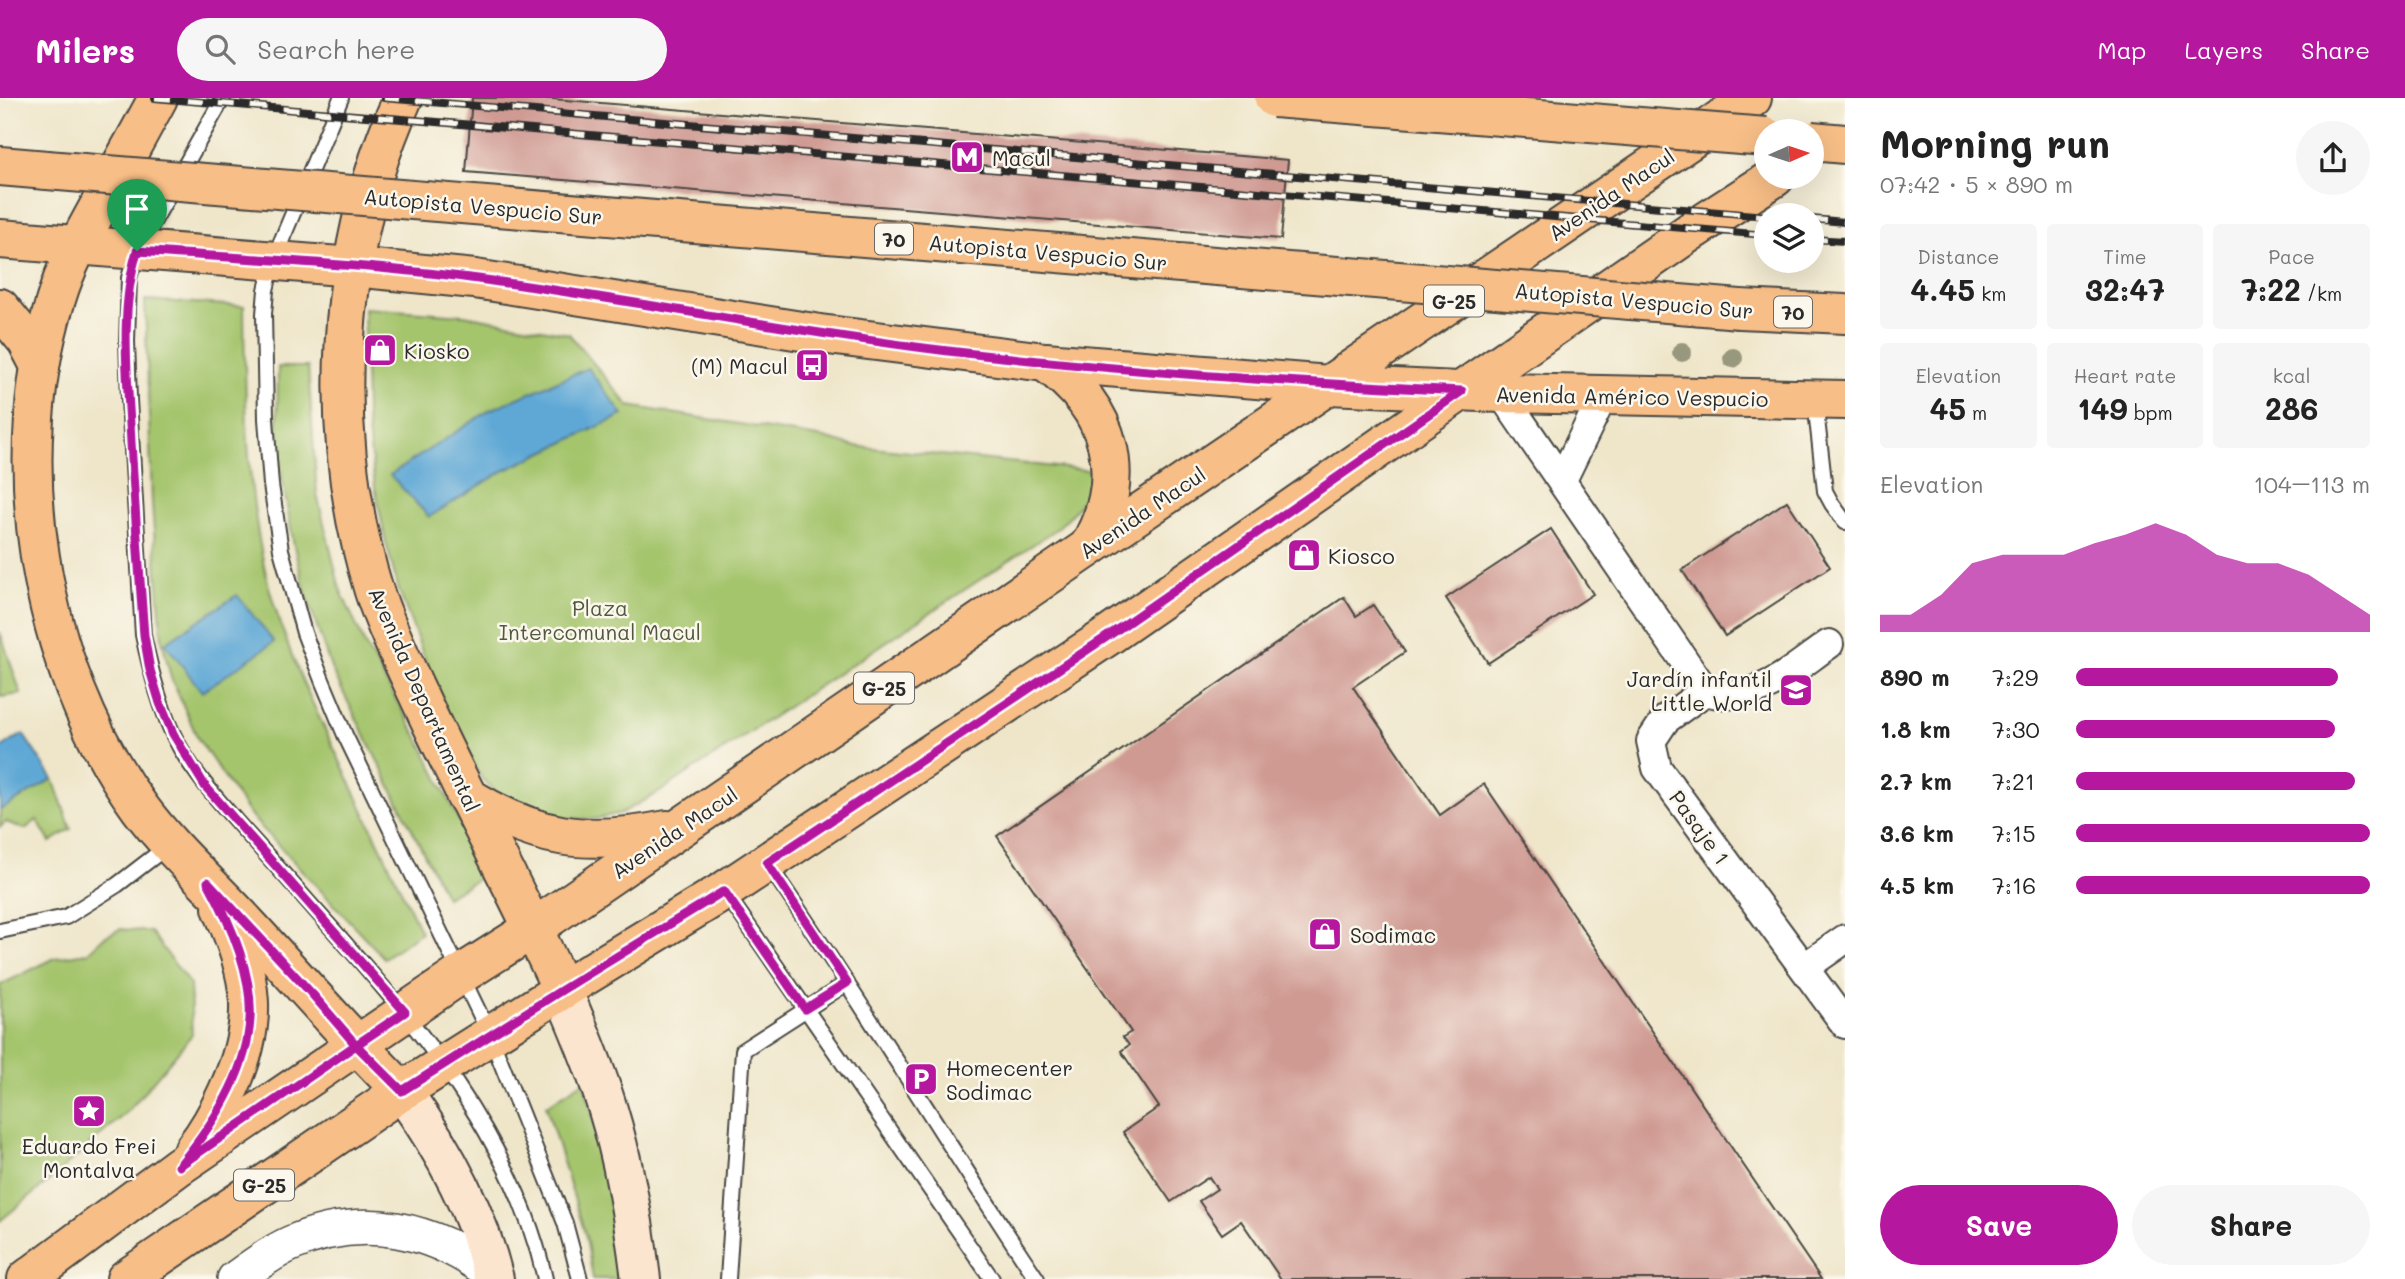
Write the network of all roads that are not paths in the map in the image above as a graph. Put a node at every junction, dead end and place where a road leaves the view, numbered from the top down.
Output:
1 (158, 98) edge
2 (223, 98) edge
3 (341, 98) edge
4 (403, 98) edge
5 (1274, 98) edge
6 (1752, 98) edge
7 (1845, 131) edge
8 (1754, 136) edge
9 (1824, 142) edge
10 (1845, 144) edge
11 (1824, 145) edge
12 (0, 166) edge
13 (1756, 189) edge
14 (0, 239) edge
15 (78, 245) junction
16 (137, 251) junction
17 (274, 261) junction
18 (353, 267) junction
19 (0, 308) edge
20 (1845, 314) edge
21 (1045, 362) junction
22 (40, 366) junction
23 (1329, 385) junction
24 (1462, 391) junction
25 (1501, 393) junction
26 (1603, 396) junction
27 (1830, 400) edge
28 (1562, 480) junction
29 (1845, 522) edge
30 (1088, 548) junction
31 (1829, 644) dead end
32 (1705, 691) junction
33 (466, 795) junction
34 (680, 828) junction
35 (171, 844) junction
36 (767, 863) junction
37 (208, 882) junction
38 (724, 891) junction
39 (534, 928) junction
40 (0, 931) edge
41 (1845, 939) edge
42 (1805, 968) junction
43 (460, 975) junction
44 (847, 983) junction
45 (562, 990) junction
46 (805, 1009) junction
47 (405, 1012) junction
48 (1845, 1024) edge
49 (490, 1035) junction
50 (356, 1045) junction
51 (443, 1065) junction
52 (402, 1091) junction
53 (179, 1166) junction
54 (494, 1277) edge
55 (27, 1279) edge
56 (126, 1279) edge
57 (234, 1279) edge
58 (545, 1279) edge
59 (580, 1279) edge
60 (641, 1279) edge
61 (728, 1279) edge
62 (992, 1279) edge
63 (1037, 1279) edge

1 - 15 main road
2 - 16 lane
3 - 17 lane
4 - 18 main road, Avenida Departamental
5 - 8 main road, bridge
6 - 23 main road, Avenida Macul / G-25
7 - 11 main road
9 - 10 main road, bridge
12 - 20 main road, Autopista Vespucio Sur / 70, bridge
13 - 24 main road, G-25
14 - 15 main road, Avenida Américo Vespucio
15 - 16 main road, Avenida Américo Vespucio
15 - 22 main road
16 - 17 main road, Avenida Américo Vespucio
16 - 47 lane
17 - 18 main road, Avenida Américo Vespucio
17 - 43 lane
18 - 21 main road, Avenida Américo Vespucio
18 - 33 main road, Avenida Departamental
19 - 22 main road
21 - 23 main road, Avenida Américo Vespucio
21 - 30 main road
22 - 35 main road
23 - 24 main road, Avenida Américo Vespucio
23 - 30 main road, Avenida Macul / G-25
24 - 25 main road, Avenida Américo Vespucio
24 - 36 main road, G-25
25 - 26 main road, Avenida Américo Vespucio
25 - 28 street
26 - 27 main road, Avenida Américo Vespucio
26 - 28 street
27 - 29 lane
28 - 32 street
30 - 34 main road, Avenida Macul / G-25
31 - 32 street
32 - 42 street, Pasaje 1
33 - 34 main road
33 - 39 main road, Avenida Departamental
34 - 39 main road, Avenida Macul / G-25
35 - 37 main road
35 - 40 lane
36 - 38 main road, G-25
36 - 44 lane
37 - 50 main road
37 - 53 main road
38 - 45 main road, G-25
38 - 46 lane
39 - 43 main road, G-25
39 - 45 main road, Avenida Departamental
41 - 42 street
42 - 48 street, Pasaje 1
43 - 47 main road, G-25
43 - 49 lane
44 - 46 lane
44 - 63 lane
45 - 49 main road, G-25
45 - 60 main road, Avenida Departamental
46 - 61 lane
46 - 62 lane
47 - 50 main road, G-25
47 - 51 lane
49 - 51 main road, G-25
49 - 59 lane
50 - 52 main road
50 - 53 main road, G-25
51 - 52 main road, G-25
51 - 58 lane
52 - 54 main road
52 - 56 main road, G-25
53 - 55 main road, G-25
54 - 57 street

